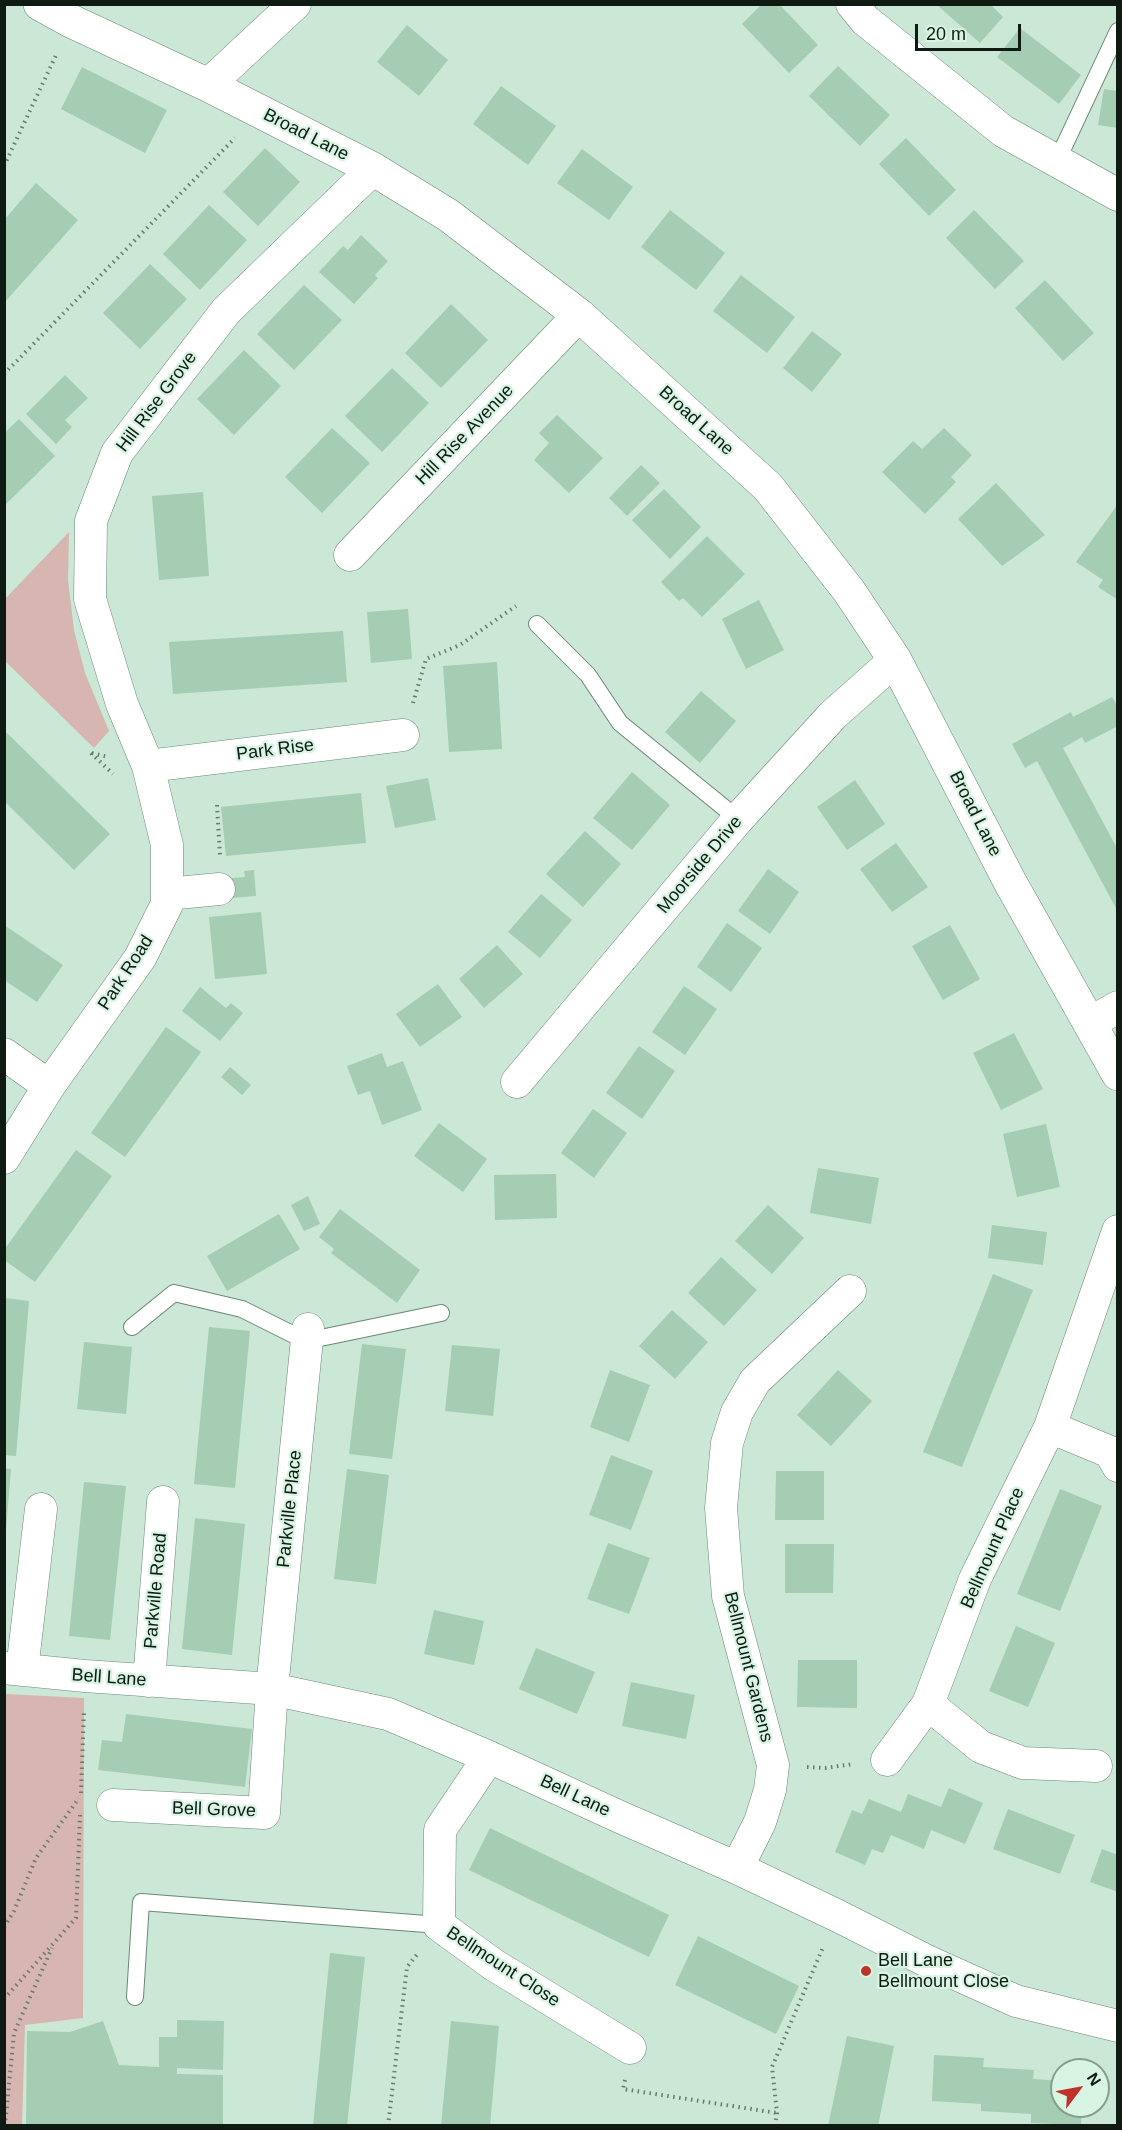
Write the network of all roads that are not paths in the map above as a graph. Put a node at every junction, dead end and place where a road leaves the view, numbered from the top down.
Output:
1 (40, 4) edge
2 (295, 4) edge
3 (852, 4) edge
4 (1118, 31) edge
5 (208, 85) junction
6 (1057, 161) junction
7 (373, 169) junction
8 (1118, 195) edge
9 (579, 315) junction
10 (350, 555) dead end
11 (537, 624) road end
12 (895, 660) junction
13 (403, 735) road end
14 (148, 766) junction
15 (738, 819) junction
16 (218, 889) road end
17 (167, 894) junction
18 (1104, 1015) edge
19 (4, 1054) edge
20 (1118, 1074) edge
21 (518, 1082) dead end
22 (49, 1086) junction
23 (4, 1158) edge
24 (1118, 1231) edge
25 (850, 1291) dead end
26 (441, 1313) dead end
27 (132, 1326) dead end
28 (307, 1335) junction
29 (1050, 1427) junction
30 (1118, 1466) edge
31 (163, 1502) dead end
32 (40, 1509) dead end
33 (13, 1669) edge
34 (149, 1681) junction
35 (272, 1689) junction
36 (928, 1704) junction
37 (489, 1757) junction
38 (886, 1760) road end
39 (1096, 1766) dead end
40 (113, 1805) dead end
41 (737, 1868) junction
42 (439, 1925) junction
43 (135, 1997) dead end
44 (1118, 2026) edge
45 (630, 2048) road end

1 - 5 street, Broad Lane
2 - 5 street
3 - 6 street
4 - 6 lane
5 - 7 street, Broad Lane
6 - 8 street
7 - 9 street, Broad Lane
7 - 14 street, Hill Rise Grove
9 - 10 street, Hill Rise Avenue
9 - 12 street, Broad Lane
11 - 15 lane
12 - 15 street, Moorside Drive
12 - 18 street, Broad Lane
13 - 14 street, Park Rise
14 - 17 street, Park Road
15 - 21 street, Moorside Drive
16 - 17 street
17 - 22 street, Park Road
18 - 20 street, Broad Lane
19 - 22 street
22 - 23 street, Park Road
24 - 29 street, Bellmount Place
25 - 41 street, Bellmount Gardens
26 - 28 lane
27 - 28 lane
28 - 35 street, Parkville Place
29 - 30 street
29 - 36 street, Bellmount Place
31 - 34 street, Parkville Road
32 - 33 street
33 - 34 street, Bell Lane
34 - 35 street, Bell Lane
35 - 37 street, Bell Lane
35 - 40 street, Bell Grove
36 - 38 street, Bellmount Place
36 - 39 street
37 - 41 street, Bell Lane
37 - 42 street, Bellmount Close
41 - 44 street, Bell Lane
42 - 43 lane
42 - 45 street, Bellmount Close

